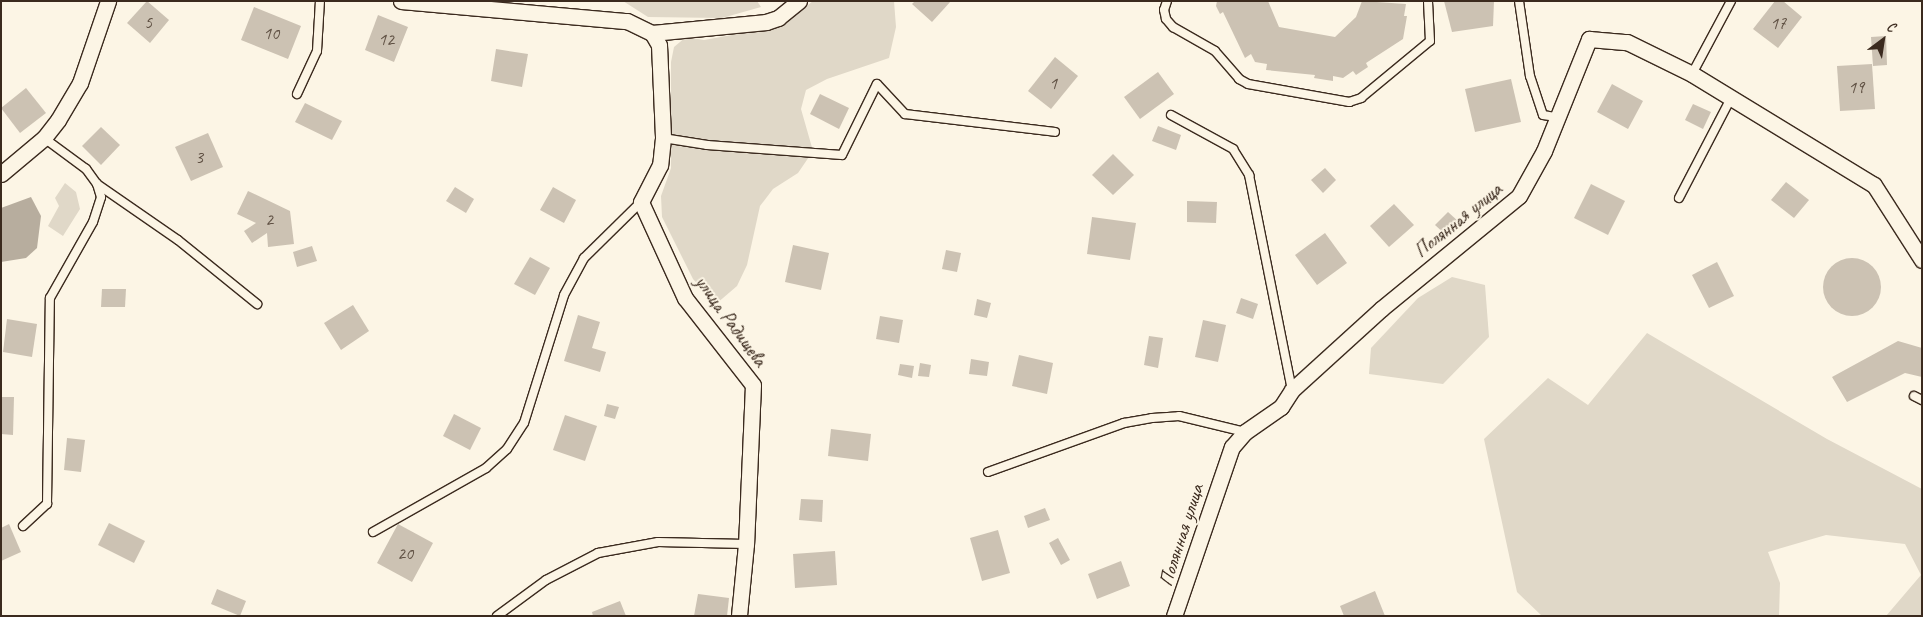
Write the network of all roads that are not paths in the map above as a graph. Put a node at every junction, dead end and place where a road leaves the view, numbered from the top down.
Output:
1 (108, 1) edge
2 (320, 1) edge
3 (401, 1) edge
4 (799, 1) edge
5 (1167, 1) edge
6 (1428, 1) edge
7 (1519, 1) edge
8 (1731, 1) edge
9 (652, 33) junction
10 (1692, 74) junction
11 (297, 94) dead end
12 (1731, 98) junction
13 (1171, 115) dead end
14 (1555, 117) junction
15 (1055, 132) dead end
16 (44, 138) junction
17 (663, 138) junction
18 (1, 174) edge
19 (97, 184) junction
20 (1679, 198) dead end
21 (642, 202) junction
22 (1922, 260) edge
23 (257, 304) dead end
24 (1292, 390) junction
25 (1914, 396) dead end
26 (1922, 400) edge
27 (1245, 432) junction
28 (988, 472) dead end
29 (23, 526) dead end
30 (373, 532) dead end
31 (746, 544) junction
32 (496, 616) edge
33 (738, 616) edge
34 (1174, 616) edge

1 - 16 street
2 - 11 lane
3 - 9 street
4 - 9 street
5 - 6 lane
7 - 14 lane
8 - 10 lane
9 - 17 street
10 - 12 street, Полянная улица
10 - 14 street, Полянная улица
12 - 20 lane
12 - 22 street, Полянная улица
13 - 24 lane
14 - 24 street, Полянная улица
15 - 17 lane
16 - 18 street
16 - 19 lane
17 - 21 street
19 - 23 lane
19 - 29 lane
21 - 30 lane
21 - 31 street, улица Радищева
24 - 27 street, Полянная улица
25 - 26 lane
27 - 28 lane
27 - 34 street, Полянная улица
31 - 32 lane
31 - 33 street, улица Радищева

